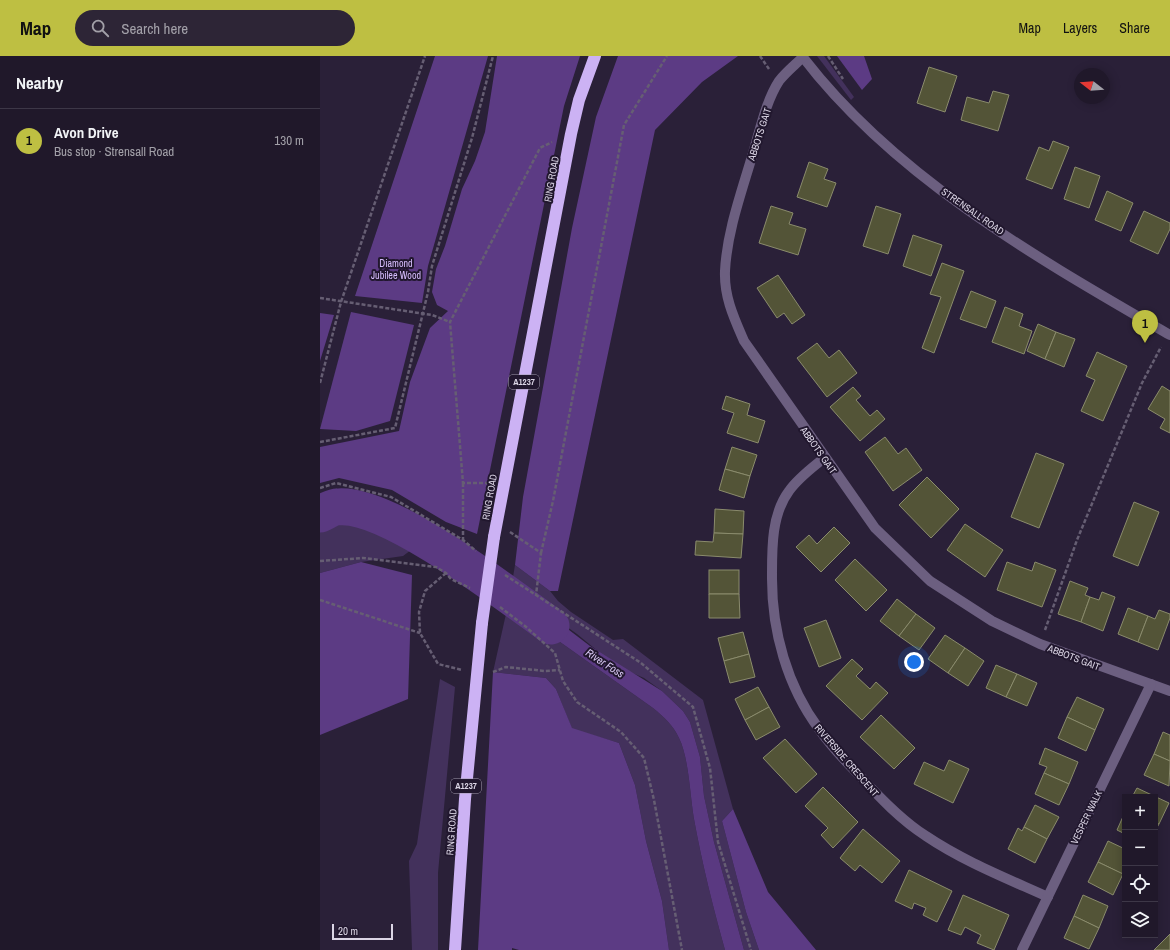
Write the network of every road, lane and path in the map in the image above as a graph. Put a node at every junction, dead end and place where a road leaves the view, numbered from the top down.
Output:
1 (425, 56) edge
2 (493, 56) edge
3 (595, 56) edge
4 (667, 56) edge
5 (802, 57) edge
6 (571, 134) junction
7 (320, 298) edge
8 (341, 302) junction
9 (422, 314) junction
10 (450, 322) junction
11 (1169, 334) edge
12 (320, 383) edge
13 (320, 442) edge
14 (824, 458) junction
15 (463, 483) junction
16 (504, 483) junction
17 (320, 488) edge
18 (497, 523) junction
19 (463, 540) junction
20 (541, 553) junction
21 (480, 555) dead end
22 (320, 561) edge
23 (500, 571) dead end
24 (536, 595) junction
25 (320, 600) edge
26 (525, 626) dead end
27 (420, 633) junction
28 (1040, 644) junction
29 (560, 670) junction
30 (476, 673) junction
31 (1151, 684) junction
32 (1170, 691) edge
33 (1048, 897) junction
34 (456, 950) edge
35 (682, 950) edge
36 (751, 950) edge
37 (1022, 950) edge

1 - 8 path
2 - 9 path
3 - 6 highway, RING ROAD / A1237
4 - 20 path
5 - 11 street, STRENSALL ROAD
5 - 14 street, ABBOTS GAIT
6 - 10 path
6 - 16 highway, RING ROAD / A1237
7 - 8 path
8 - 9 path
8 - 12 path
9 - 10 path
9 - 13 path
10 - 15 path
11 - 28 path
14 - 28 street, ABBOTS GAIT
14 - 33 street, RIVERSIDE CRESCENT
15 - 16 path
15 - 19 path
16 - 18 highway, RING ROAD / A1237
17 - 19 path
18 - 20 path
18 - 30 highway, RING ROAD / A1237, bridge
19 - 21 path
20 - 24 path
22 - 27 path
23 - 24 path
24 - 36 path
25 - 27 path
26 - 29 path
27 - 30 path
28 - 31 street, ABBOTS GAIT
29 - 30 path
29 - 35 path
30 - 34 highway, RING ROAD / A1237
31 - 32 street, ABBOTS GAIT
31 - 33 street, VESPER WALK
33 - 37 street, VESPER WALK

